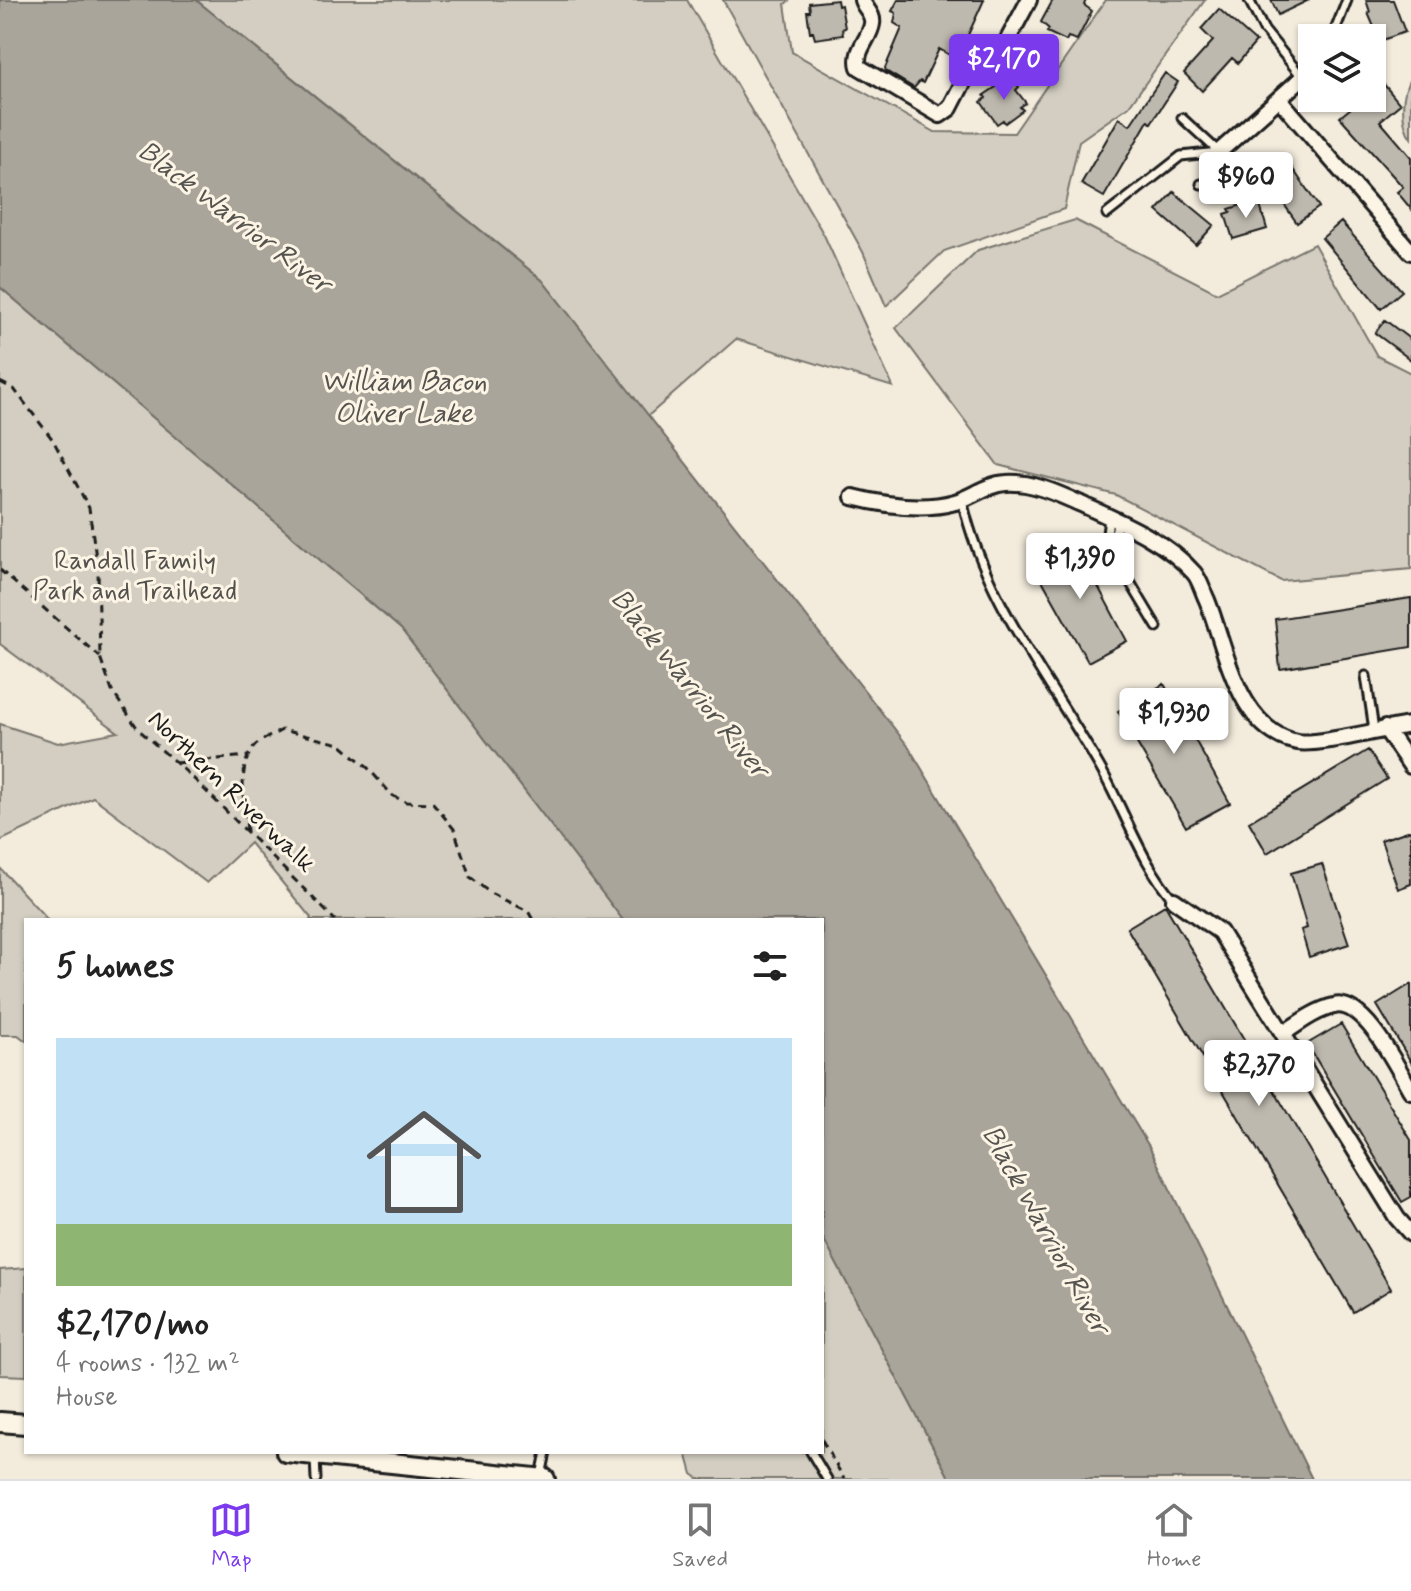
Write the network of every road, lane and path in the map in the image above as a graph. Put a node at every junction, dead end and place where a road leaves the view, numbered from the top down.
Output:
1 (862, 0) edge
2 (1029, 0) edge
3 (1249, 0) edge
4 (1347, 0) edge
5 (1338, 24) edge
6 (1298, 65) edge
7 (1298, 83) edge
8 (1280, 100) junction
9 (1182, 118) dead end
10 (1219, 152) junction
11 (1248, 181) dead end
12 (1201, 184) dead end
13 (1230, 185) junction
14 (1107, 214) dead end
15 (1411, 252) edge
16 (0, 382) edge
17 (853, 497) dead end
18 (962, 499) junction
19 (1114, 520) junction
20 (0, 570) edge
21 (1157, 627) dead end
22 (100, 657) junction
23 (1366, 676) dead end
24 (1411, 725) edge
25 (1380, 729) junction
26 (248, 756) junction
27 (176, 763) junction
28 (1411, 766) edge
29 (247, 831) junction
30 (1174, 900) joint
31 (333, 918) edge
32 (532, 918) edge
33 (1284, 1033) junction
34 (1411, 1091) edge
35 (1411, 1234) edge
36 (0, 1422) edge
37 (24, 1424) edge
38 (824, 1444) edge
39 (305, 1454) edge
40 (546, 1454) edge
41 (812, 1454) edge
42 (315, 1455) junction
43 (542, 1478) edge
44 (316, 1479) edge
45 (827, 1479) edge
46 (844, 1479) edge

1 - 2 street
3 - 6 lane
4 - 5 lane
7 - 8 street
8 - 10 street
8 - 15 street
9 - 10 lane
10 - 13 lane
10 - 14 lane
11 - 13 lane
12 - 13 lane
16 - 22 path, Northern Riverwalk
17 - 18 street
18 - 19 street
18 - 30 lane
19 - 21 lane
19 - 25 street
20 - 22 path
22 - 27 path, Northern Riverwalk
23 - 25 lane
24 - 25 street
25 - 28 street
26 - 27 path
26 - 29 path
26 - 32 path
27 - 29 path, Northern Riverwalk
29 - 31 path, Northern Riverwalk
30 - 33 street
33 - 34 street
33 - 35 street
36 - 37 main road
38 - 46 path
39 - 42 main road
40 - 43 lane
41 - 45 lane
42 - 43 main road
42 - 44 lane

